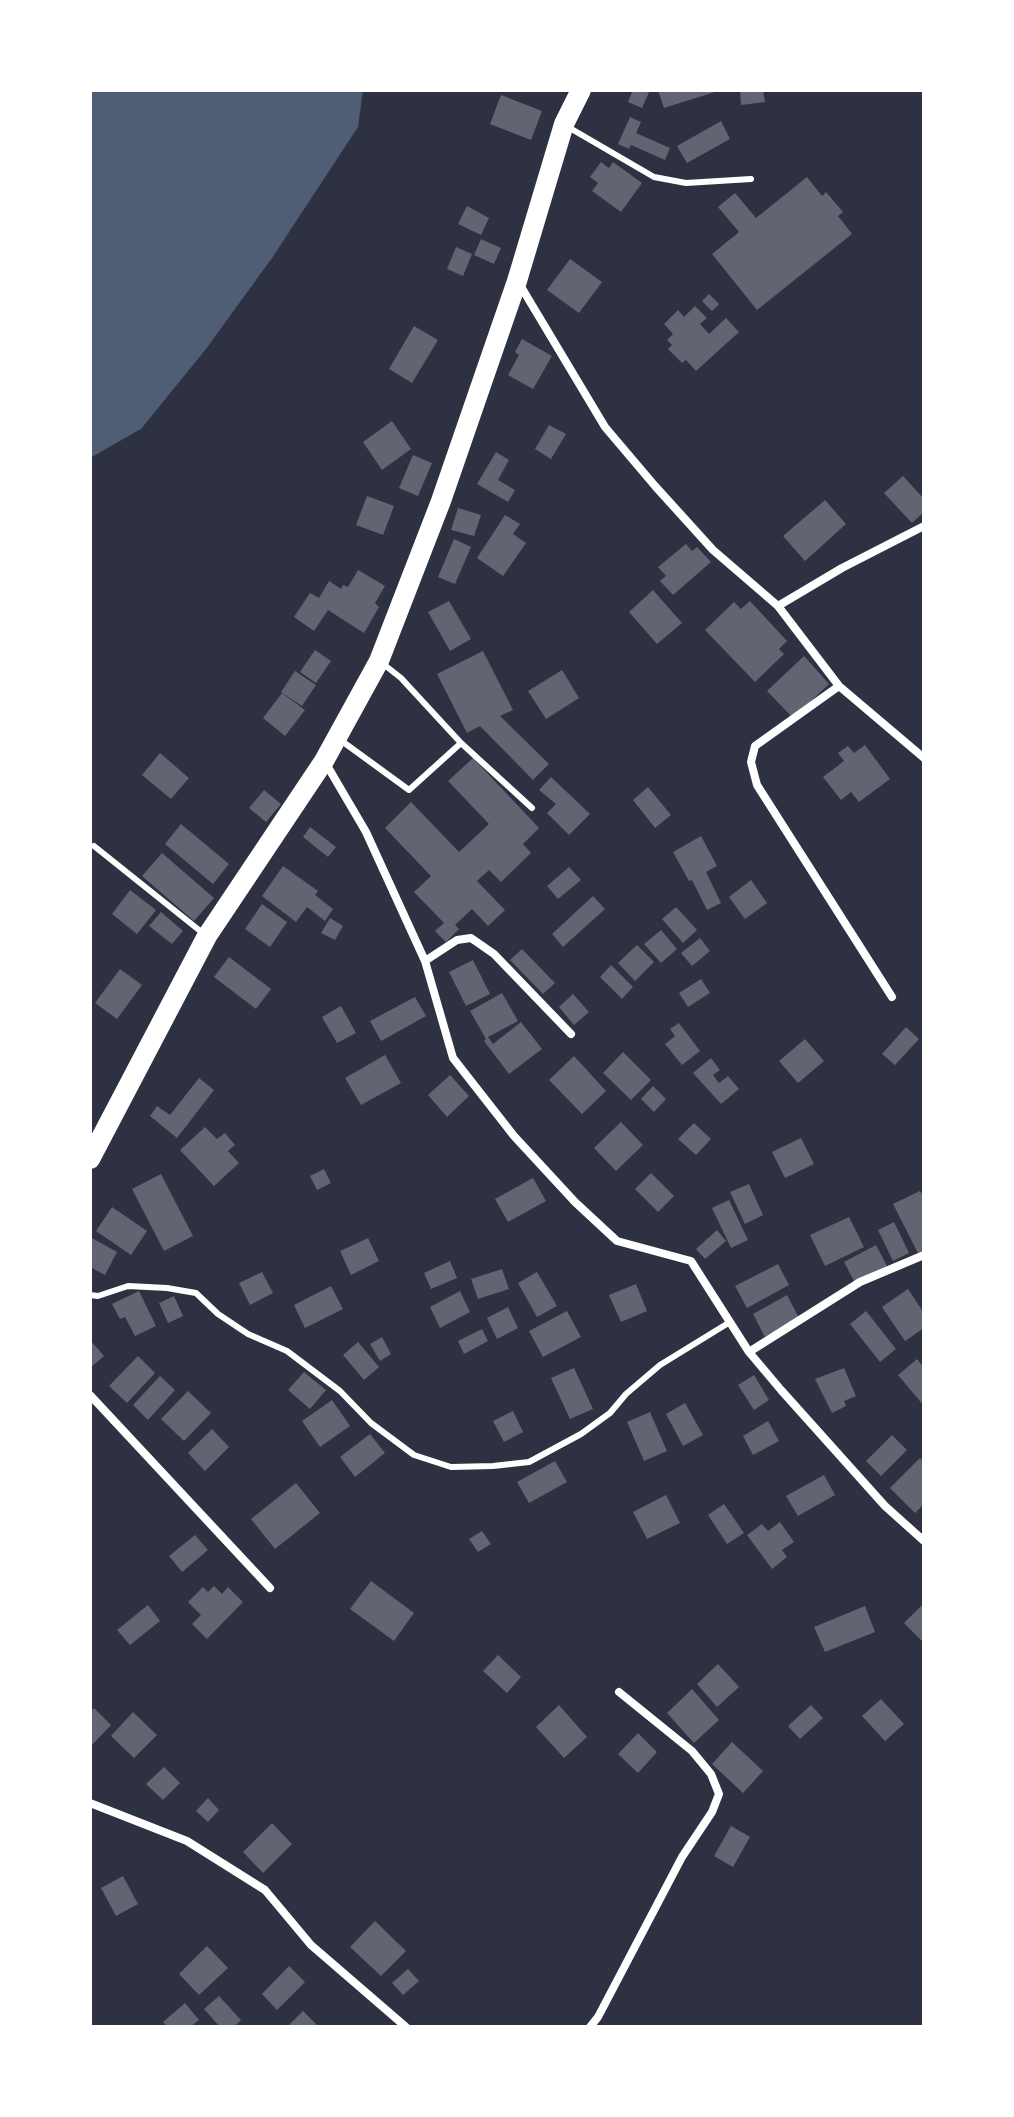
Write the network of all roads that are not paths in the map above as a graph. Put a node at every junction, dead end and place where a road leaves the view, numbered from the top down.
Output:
1 (581, 90) edge
2 (564, 124) junction
3 (751, 179) dead end
4 (517, 281) junction
5 (924, 526) edge
6 (778, 606) junction
7 (379, 661) junction
8 (839, 686) junction
9 (339, 738) junction
10 (461, 743) junction
11 (924, 758) edge
12 (324, 761) junction
13 (532, 808) dead end
14 (94, 846) dead end
15 (207, 936) junction
16 (425, 961) junction
17 (892, 997) dead end
18 (571, 1034) dead end
19 (90, 1159) edge
20 (924, 1255) edge
21 (90, 1295) edge
22 (730, 1322) junction
23 (749, 1352) junction
24 (90, 1395) edge
25 (924, 1541) edge
26 (270, 1588) dead end
27 (619, 1692) dead end
28 (90, 1803) edge
29 (406, 2027) edge
30 (590, 2027) edge

1 - 2 highway
2 - 3 lane
2 - 4 highway
4 - 6 street
4 - 7 highway
5 - 6 street
6 - 8 street
7 - 9 highway
7 - 10 lane
8 - 11 street
8 - 17 street
9 - 10 lane
9 - 12 highway
10 - 13 lane
12 - 15 highway
12 - 16 street
14 - 15 lane
15 - 19 highway
16 - 18 street
16 - 22 street
20 - 23 street
21 - 22 lane
22 - 23 street
23 - 25 street
24 - 26 street
27 - 30 street
28 - 29 street

